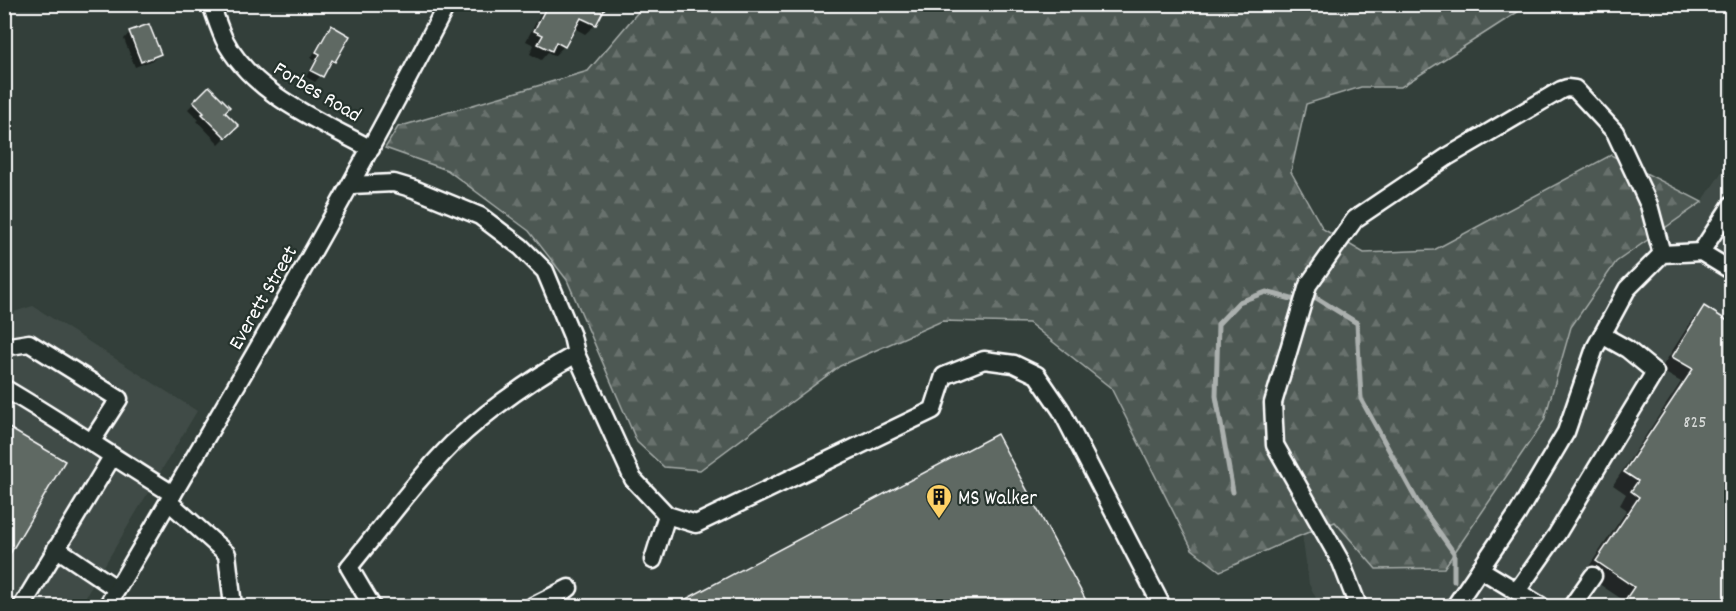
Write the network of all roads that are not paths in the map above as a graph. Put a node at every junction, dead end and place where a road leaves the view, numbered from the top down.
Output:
1 (211, 4) edge
2 (447, 4) edge
3 (371, 149) junction
4 (351, 185) junction
5 (1731, 204) edge
6 (1701, 252) junction
7 (1662, 254) junction
8 (1731, 271) edge
9 (1602, 335) junction
10 (4, 347) edge
11 (576, 354) junction
12 (4, 388) edge
13 (92, 441) junction
14 (112, 457) junction
15 (171, 498) junction
16 (667, 515) junction
17 (56, 548) junction
18 (653, 560) dead end
19 (1480, 569) junction
20 (1593, 576) dead end
21 (569, 588) dead end
22 (117, 589) junction
23 (1517, 591) junction
24 (22, 606) edge
25 (107, 606) edge
26 (233, 606) edge
27 (372, 606) edge
28 (533, 606) edge
29 (1162, 606) edge
30 (1358, 606) edge
31 (1455, 606) edge
32 (1541, 606) edge
33 (1572, 606) edge

1 - 3 street, Forbes Road
2 - 3 street, Everett Street
3 - 4 street, Everett Street
4 - 11 street
4 - 15 street, Everett Street
5 - 6 street
6 - 7 street
6 - 8 street
7 - 9 street
7 - 30 street
9 - 19 street
9 - 23 street
10 - 13 street
11 - 16 street
11 - 27 street
12 - 13 street
13 - 14 street
14 - 15 street
14 - 17 street
15 - 22 street, Everett Street
15 - 26 street
16 - 18 street
16 - 29 street
17 - 22 street
17 - 24 street
19 - 23 street
19 - 31 street
20 - 33 street
21 - 28 street
22 - 25 street, Everett Street
23 - 32 street

